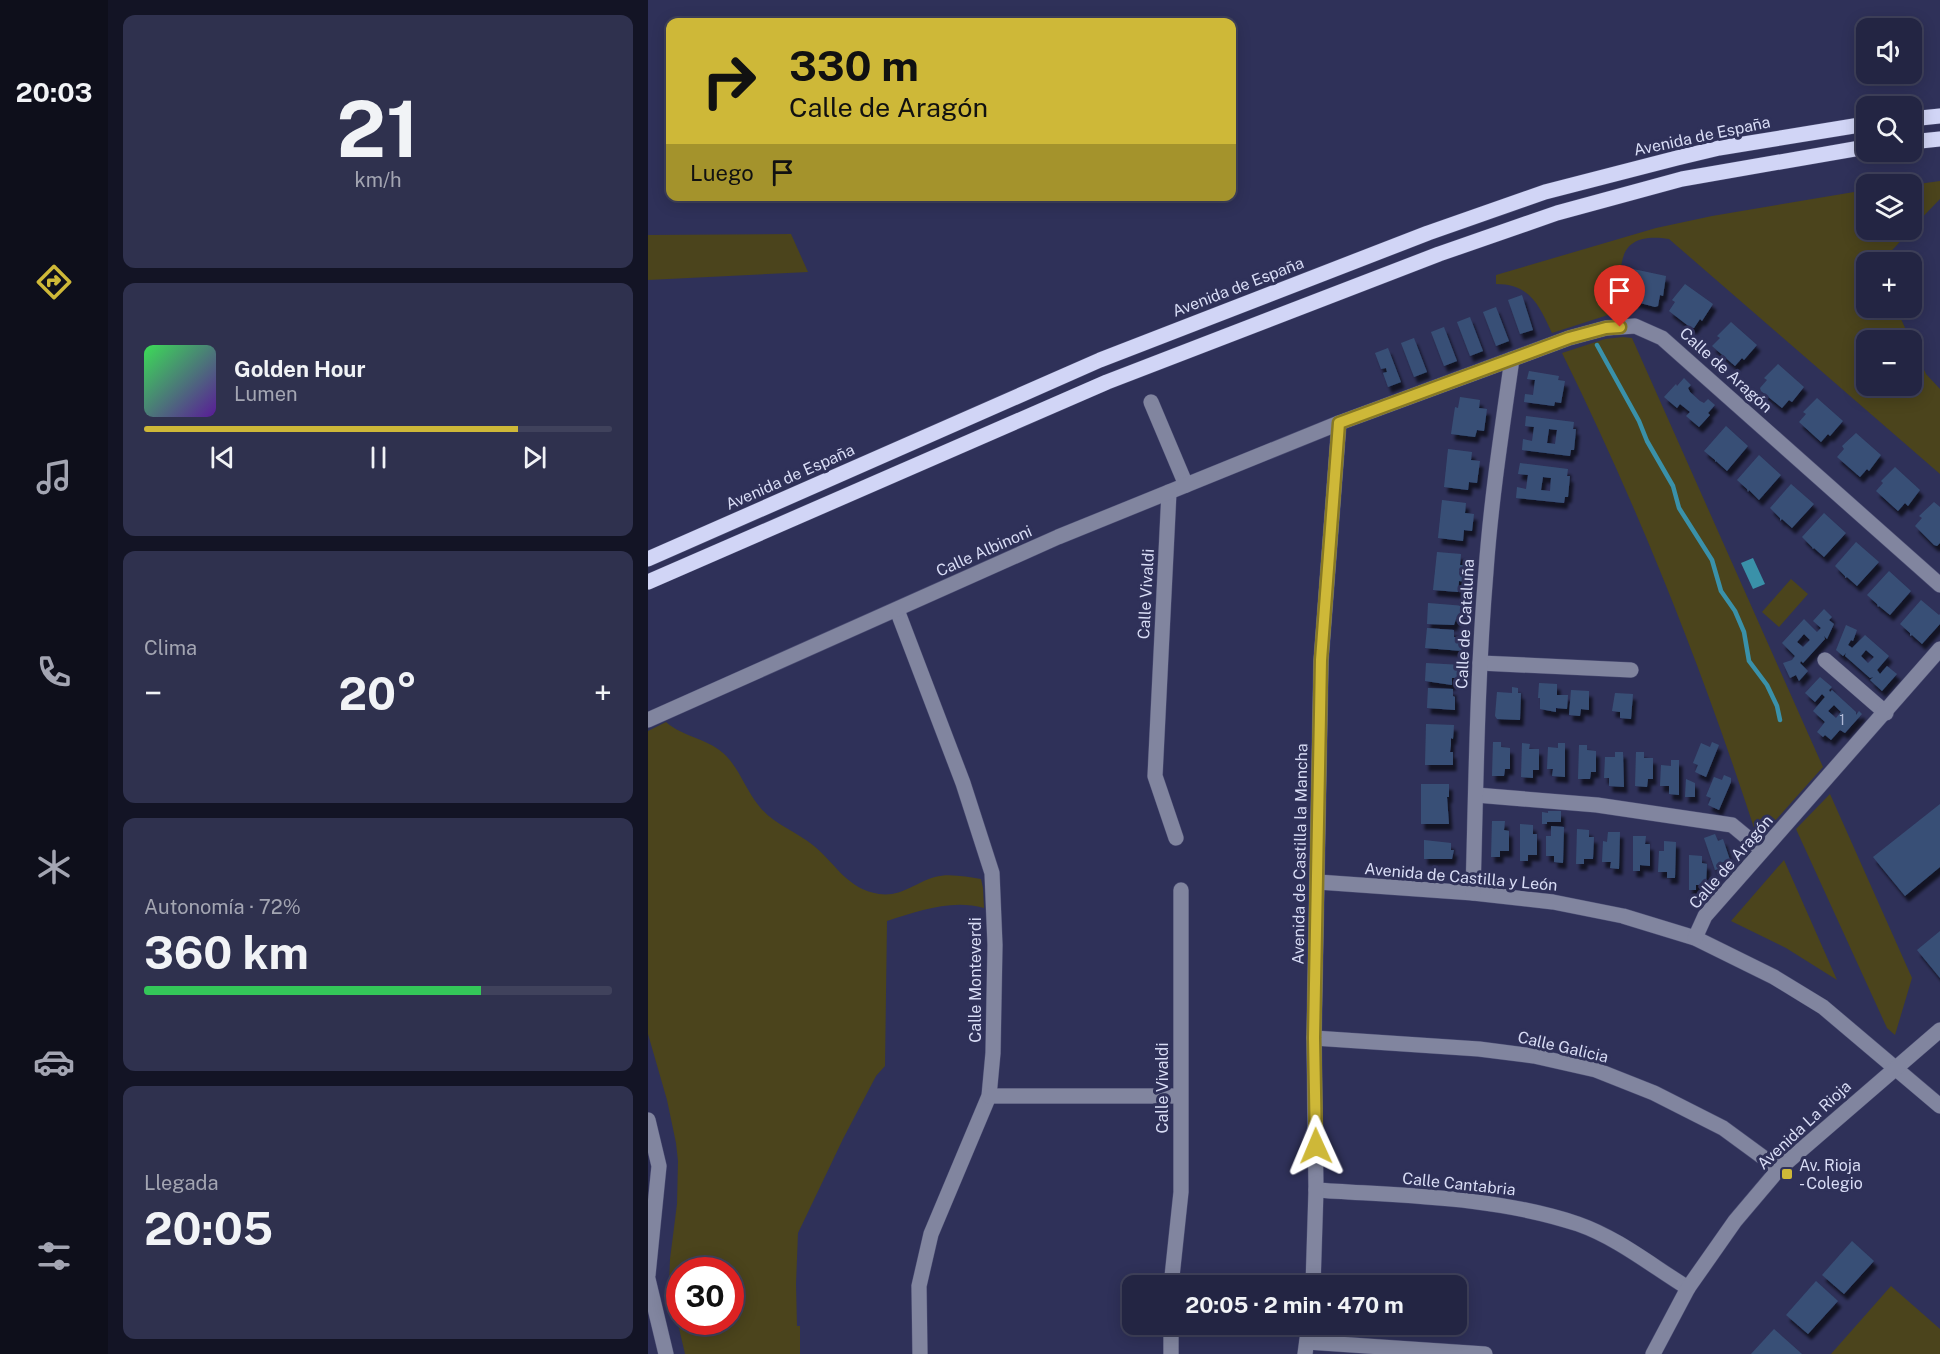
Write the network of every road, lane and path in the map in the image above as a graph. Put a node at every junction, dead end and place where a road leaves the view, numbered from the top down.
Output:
1 (1940, 116) edge
2 (1922, 118) edge
3 (1856, 126) edge
4 (1940, 139) edge
5 (1922, 141) edge
6 (1856, 149) edge
7 (1512, 359) junction
8 (1151, 402) dead end
9 (1339, 423) junction
10 (1186, 485) junction
11 (1169, 492) junction
12 (648, 559) edge
13 (648, 582) edge
14 (1940, 585) edge
15 (897, 610) junction
16 (1940, 649) edge
17 (1825, 660) dead end
18 (1480, 663) junction
19 (1631, 670) dead end
20 (1886, 713) junction
21 (648, 720) edge
22 (1476, 795) junction
23 (1176, 838) dead end
24 (1755, 844) dead end
25 (1318, 882) junction
26 (1181, 890) dead end
27 (1473, 893) junction
28 (1695, 938) junction
29 (1940, 1030) edge
30 (1314, 1038) junction
31 (1896, 1067) junction
32 (989, 1096) junction
33 (1180, 1096) junction
34 (1940, 1106) edge
35 (648, 1120) edge
36 (1779, 1170) junction
37 (1316, 1190) junction
38 (1172, 1275) edge
39 (1313, 1275) edge
40 (648, 1277) edge
41 (1688, 1288) junction
42 (1171, 1335) edge
43 (1306, 1348) edge
44 (666, 1354) edge
45 (920, 1354) edge
46 (1171, 1354) edge
47 (1485, 1354) edge
48 (1653, 1354) edge

1 - 2 main road
3 - 12 main road, Avenida de España
4 - 5 main road
6 - 13 main road
7 - 9 street, Calle de Aragón
7 - 14 street, Calle de Aragón
7 - 18 street, Calle de Cataluña
8 - 10 street
9 - 10 street, Calle Albinoni
9 - 25 street, Avenida de Castilla la Mancha
10 - 11 street, Calle Albinoni
11 - 15 street, Calle Albinoni
11 - 23 street, Calle Vivaldi
15 - 21 street, Calle Albinoni
15 - 32 street, Calle Monteverdi
16 - 20 street, Calle de Aragón
17 - 20 street
18 - 19 street
18 - 22 street, Calle de Cataluña
20 - 28 street, Calle de Aragón
22 - 24 street
22 - 27 street, Calle de Cataluña
25 - 27 street, Avenida de Castilla y León
25 - 30 street, Avenida de Castilla la Mancha
26 - 33 street, Calle Vivaldi
27 - 28 street, Avenida de Castilla y León
28 - 31 street, Avenida de Castilla y León
29 - 31 street, Avenida La Rioja
30 - 36 street, Calle Galicia
30 - 37 street, Avenida de Castilla la Mancha
31 - 34 street, Avenida de Castilla y León
31 - 36 street, Avenida La Rioja
32 - 33 street
32 - 45 street, Calle Monteverdi
33 - 38 street, Calle Vivaldi
35 - 40 street
36 - 41 street, Avenida La Rioja
37 - 39 street, Avenida de Castilla la Mancha
37 - 41 street, Calle Cantabria
40 - 44 street
41 - 48 street, Avenida La Rioja
42 - 46 street
43 - 47 street

